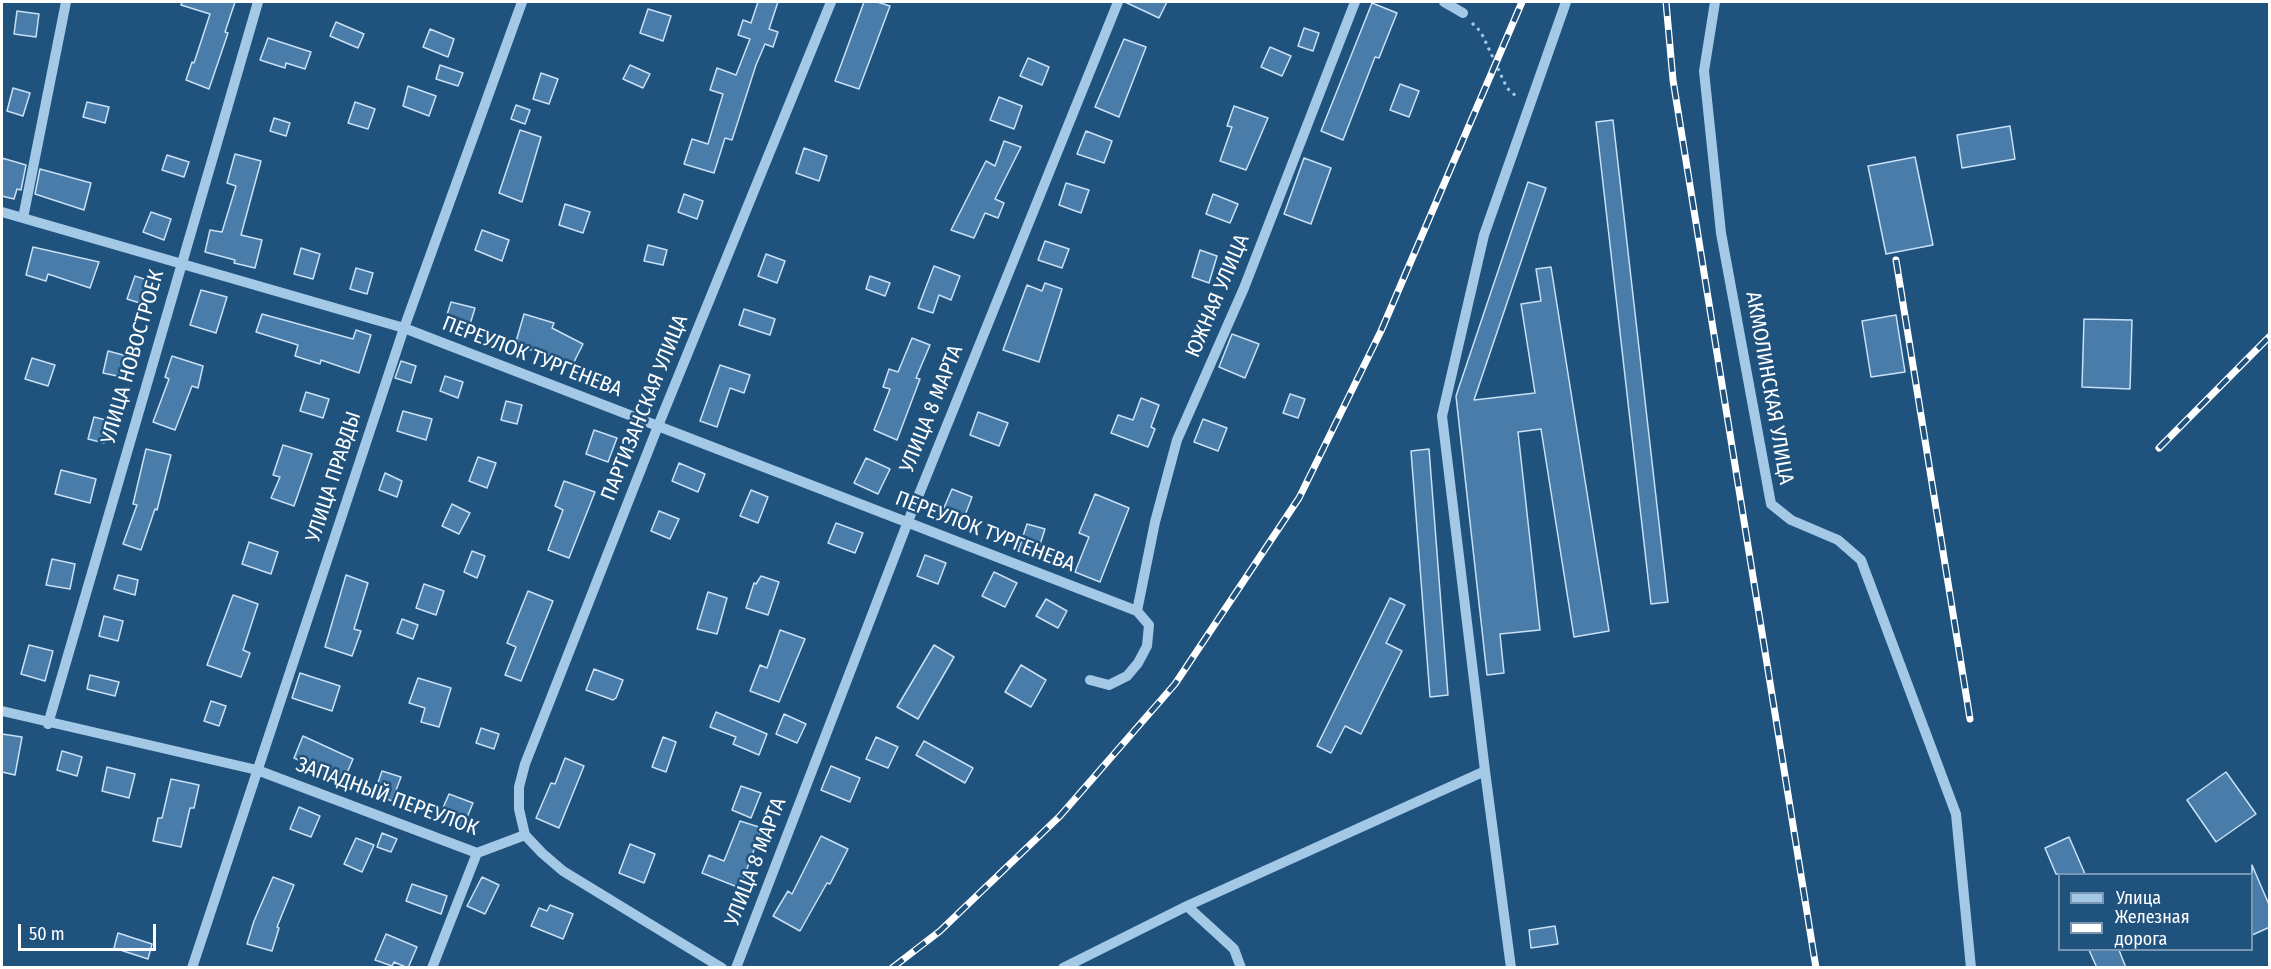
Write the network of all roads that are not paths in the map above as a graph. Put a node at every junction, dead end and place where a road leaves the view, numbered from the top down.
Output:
1 (66, 2) edge
2 (258, 2) edge
3 (522, 2) edge
4 (831, 2) edge
5 (1118, 2) edge
6 (1355, 2) edge
7 (1444, 2) edge
8 (1566, 2) edge
9 (1715, 2) edge
10 (1463, 13) road end
11 (2, 212) edge
12 (23, 218) junction
13 (181, 262) junction
14 (404, 328) junction
15 (657, 426) junction
16 (907, 524) junction
17 (1137, 611) junction
18 (1090, 680) dead end
19 (2, 711) edge
20 (48, 724) junction
21 (257, 770) junction
22 (1485, 771) junction
23 (525, 835) junction
24 (477, 853) junction
25 (1187, 906) junction
26 (707, 964) edge
27 (192, 968) edge
28 (432, 968) edge
29 (722, 968) edge
30 (736, 968) edge
31 (1062, 968) edge
32 (1241, 968) edge
33 (1512, 968) edge
34 (1971, 968) edge

1 - 12 street
2 - 13 street, УЛИЦА НОВОСТРОЕК
3 - 14 street, УЛИЦА ПРАВДЫ
4 - 15 street, ПАРТИЗАНСКАЯ УЛИЦА
5 - 16 street, УЛИЦА 8 МАРТА
6 - 17 street, ЮЖНАЯ УЛИЦА
7 - 10 street
8 - 22 street
9 - 34 street, АКМОЛИНСКАЯ УЛИЦА
11 - 12 street, ПЕРЕУЛОК ТУРГЕНЕВА
12 - 13 street, ПЕРЕУЛОК ТУРГЕНЕВА
13 - 14 street, ПЕРЕУЛОК ТУРГЕНЕВА
13 - 20 street, УЛИЦА НОВОСТРОЕК
14 - 15 street, ПЕРЕУЛОК ТУРГЕНЕВА
14 - 21 street, УЛИЦА ПРАВДЫ
15 - 16 street, ПЕРЕУЛОК ТУРГЕНЕВА
15 - 23 street, ПАРТИЗАНСКАЯ УЛИЦА
16 - 17 street, ПЕРЕУЛОК ТУРГЕНЕВА
16 - 30 street, УЛИЦА 8 МАРТА
17 - 18 street
19 - 20 street, ЗАПАДНЫЙ ПЕРЕУЛОК
20 - 21 street, ЗАПАДНЫЙ ПЕРЕУЛОК
21 - 24 street, ЗАПАДНЫЙ ПЕРЕУЛОК
21 - 27 street, УЛИЦА ПРАВДЫ
22 - 25 street
22 - 33 street
23 - 24 street, ЗАПАДНЫЙ ПЕРЕУЛОК
23 - 26 street
24 - 28 street
25 - 31 street
25 - 32 street
26 - 29 street

